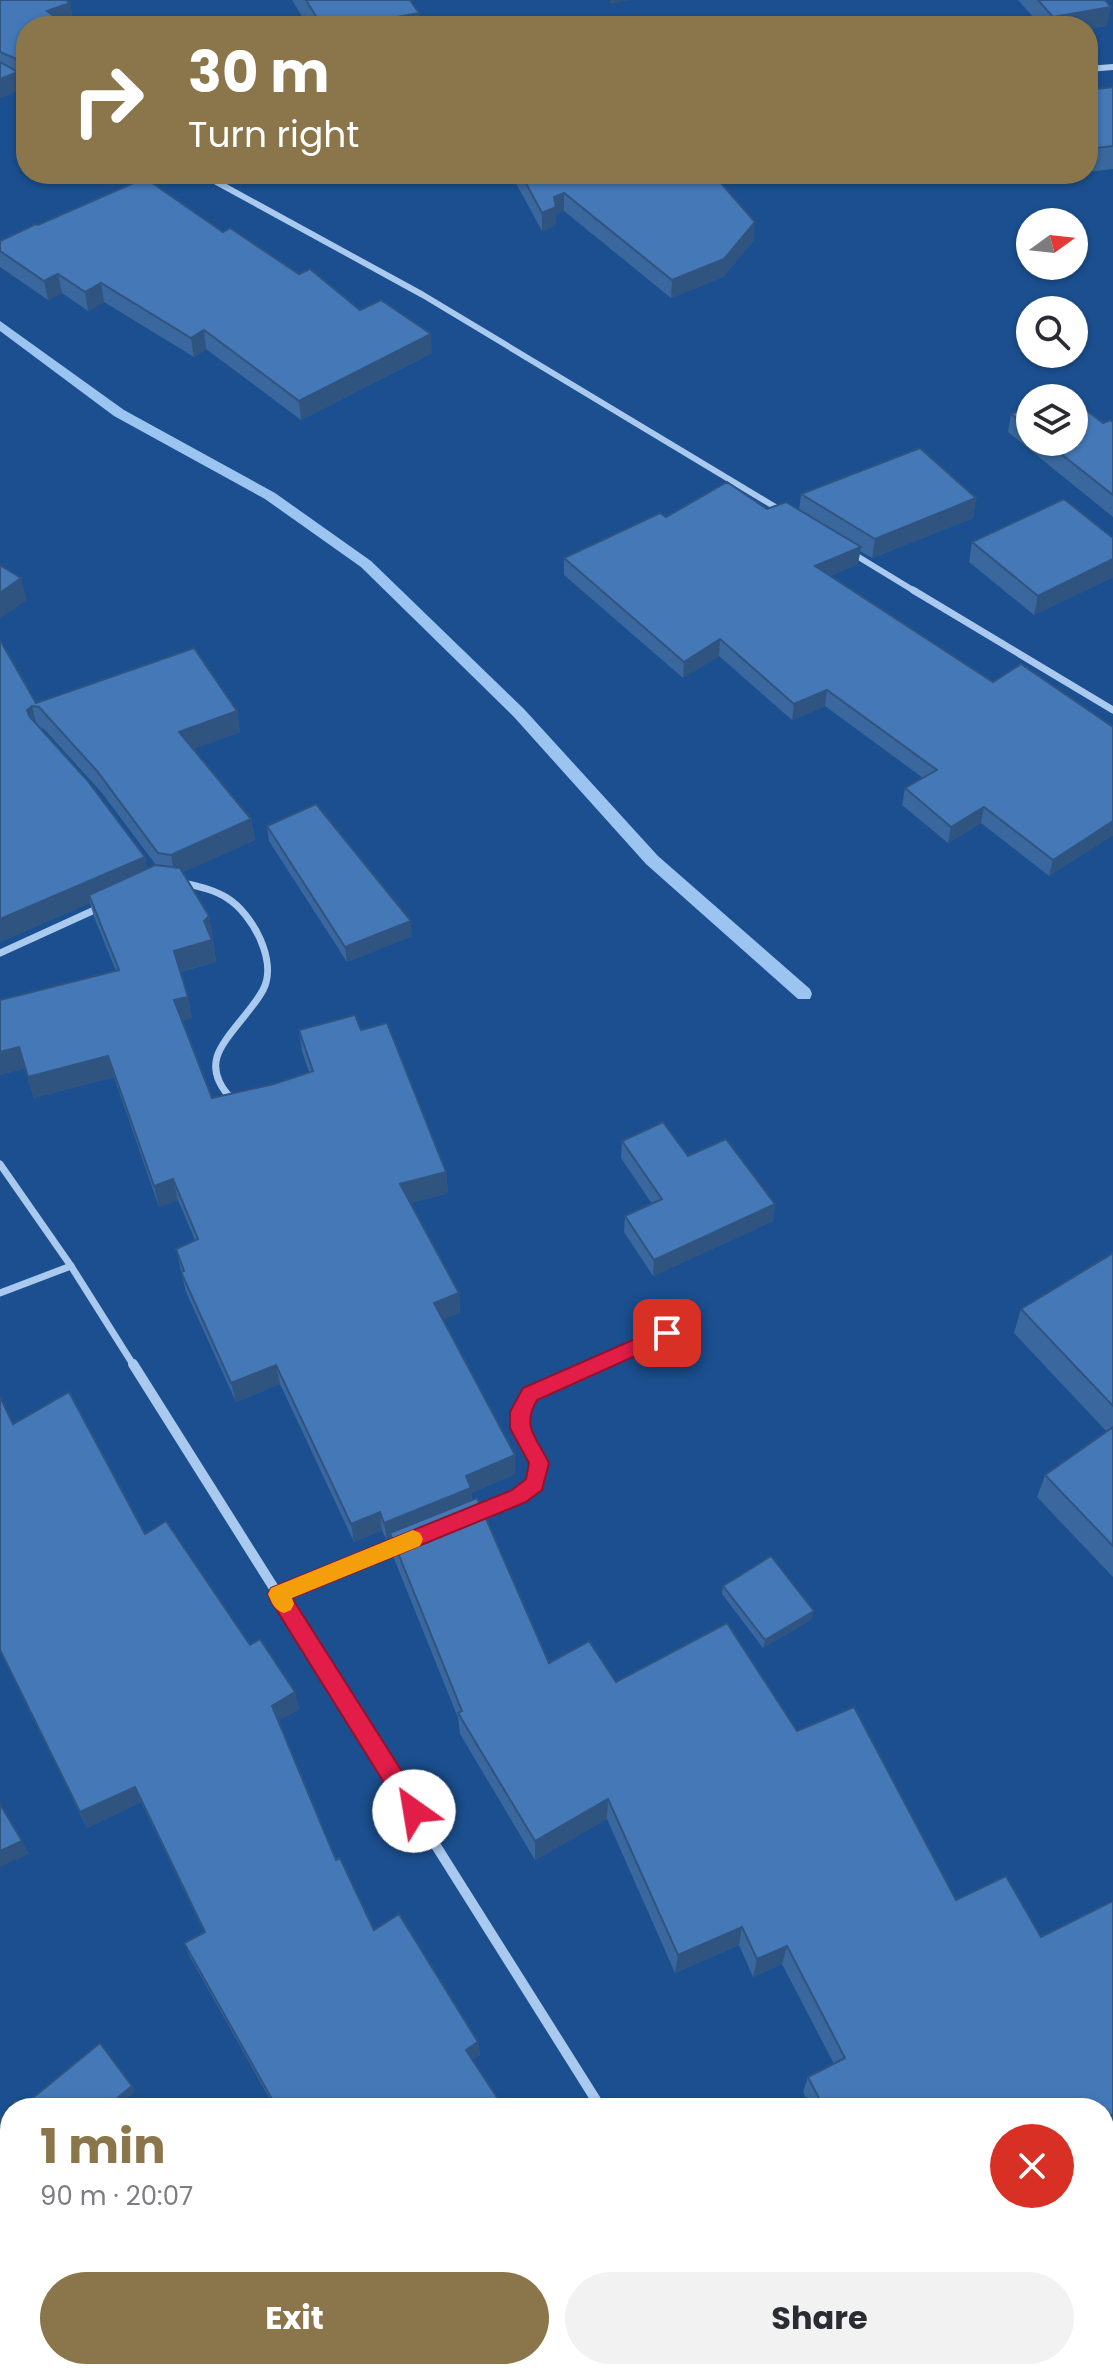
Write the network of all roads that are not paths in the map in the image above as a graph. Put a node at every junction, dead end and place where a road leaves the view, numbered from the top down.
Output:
1 (220, 184) edge
2 (785, 512) edge
3 (840, 545) edge
4 (1113, 710) edge
5 (168, 881) edge
6 (117, 900) edge
7 (0, 953) edge
8 (248, 1100) edge
9 (0, 1164) edge
10 (71, 1266) junction
11 (0, 1293) edge
12 (667, 1333) dead end
13 (462, 1519) edge
14 (405, 1542) edge
15 (278, 1594) junction
16 (595, 2098) edge

1 - 2 street
3 - 4 street
5 - 8 street
6 - 7 street
9 - 10 street
10 - 11 street
10 - 15 street
12 - 13 street
14 - 15 street
15 - 16 street

